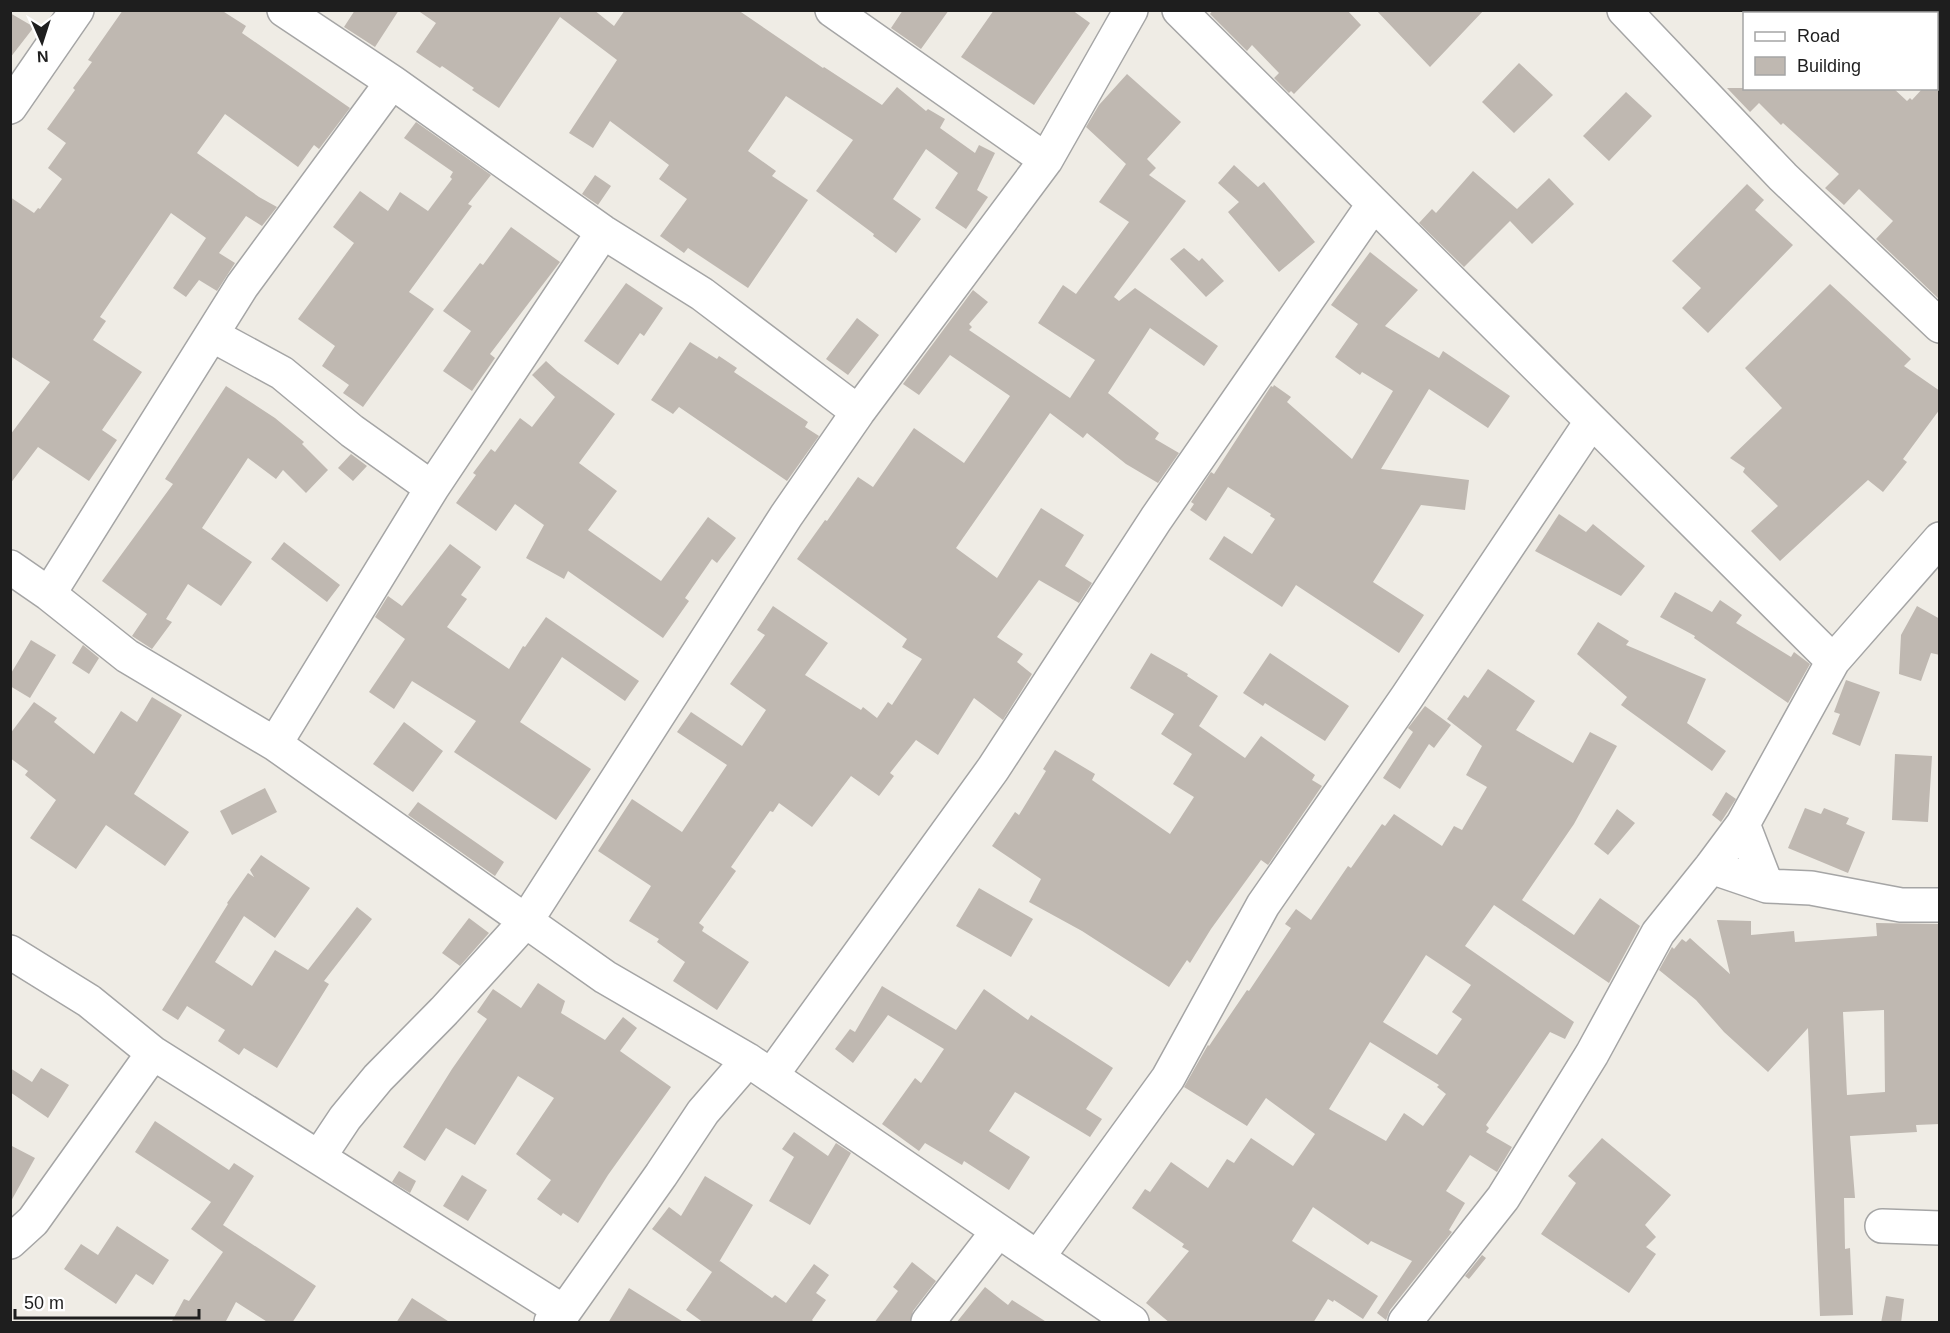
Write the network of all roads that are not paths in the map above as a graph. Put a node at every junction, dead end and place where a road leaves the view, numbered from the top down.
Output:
1 (77, 10) edge
2 (284, 10) edge
3 (832, 10) edge
4 (1131, 10) edge
5 (1179, 10) edge
6 (1624, 10) edge
7 (392, 82) junction
8 (10, 107) edge
9 (1046, 160) junction
10 (1373, 205) junction
11 (603, 232) junction
12 (1940, 326) edge
13 (212, 335) junction
14 (858, 412) junction
15 (1591, 422) junction
16 (432, 488) junction
17 (1940, 539) edge
18 (10, 567) edge
19 (49, 594) junction
20 (1833, 660) junction
21 (275, 744) junction
22 (1743, 824) junction
23 (1711, 867) junction
24 (1767, 886) junction
25 (1940, 905) edge
26 (526, 921) junction
27 (10, 952) edge
28 (153, 1053) junction
29 (759, 1068) junction
30 (320, 1157) junction
31 (1882, 1226) dead end
32 (1940, 1228) edge
33 (998, 1231) junction
34 (10, 1242) edge
35 (1038, 1257) junction
36 (558, 1317) edge
37 (928, 1323) edge
38 (1132, 1323) edge
39 (1406, 1323) edge

1 - 8 street
2 - 7 street
3 - 9 street
4 - 9 street
5 - 10 street
6 - 12 street
7 - 11 street
7 - 13 street
9 - 14 street
10 - 15 street
10 - 29 street
11 - 14 street
11 - 16 street
13 - 16 street
13 - 19 street
14 - 26 street
15 - 20 street
15 - 35 street
16 - 21 street
17 - 20 street
18 - 19 street
19 - 21 street
20 - 22 street
21 - 26 street
22 - 23 street
22 - 24 street
23 - 24 street
23 - 39 street
24 - 25 street
26 - 29 street
26 - 30 street
27 - 28 street
28 - 30 street
28 - 34 street
29 - 33 street
29 - 36 street
30 - 36 street
31 - 32 street
33 - 35 street
33 - 37 street
35 - 38 street

